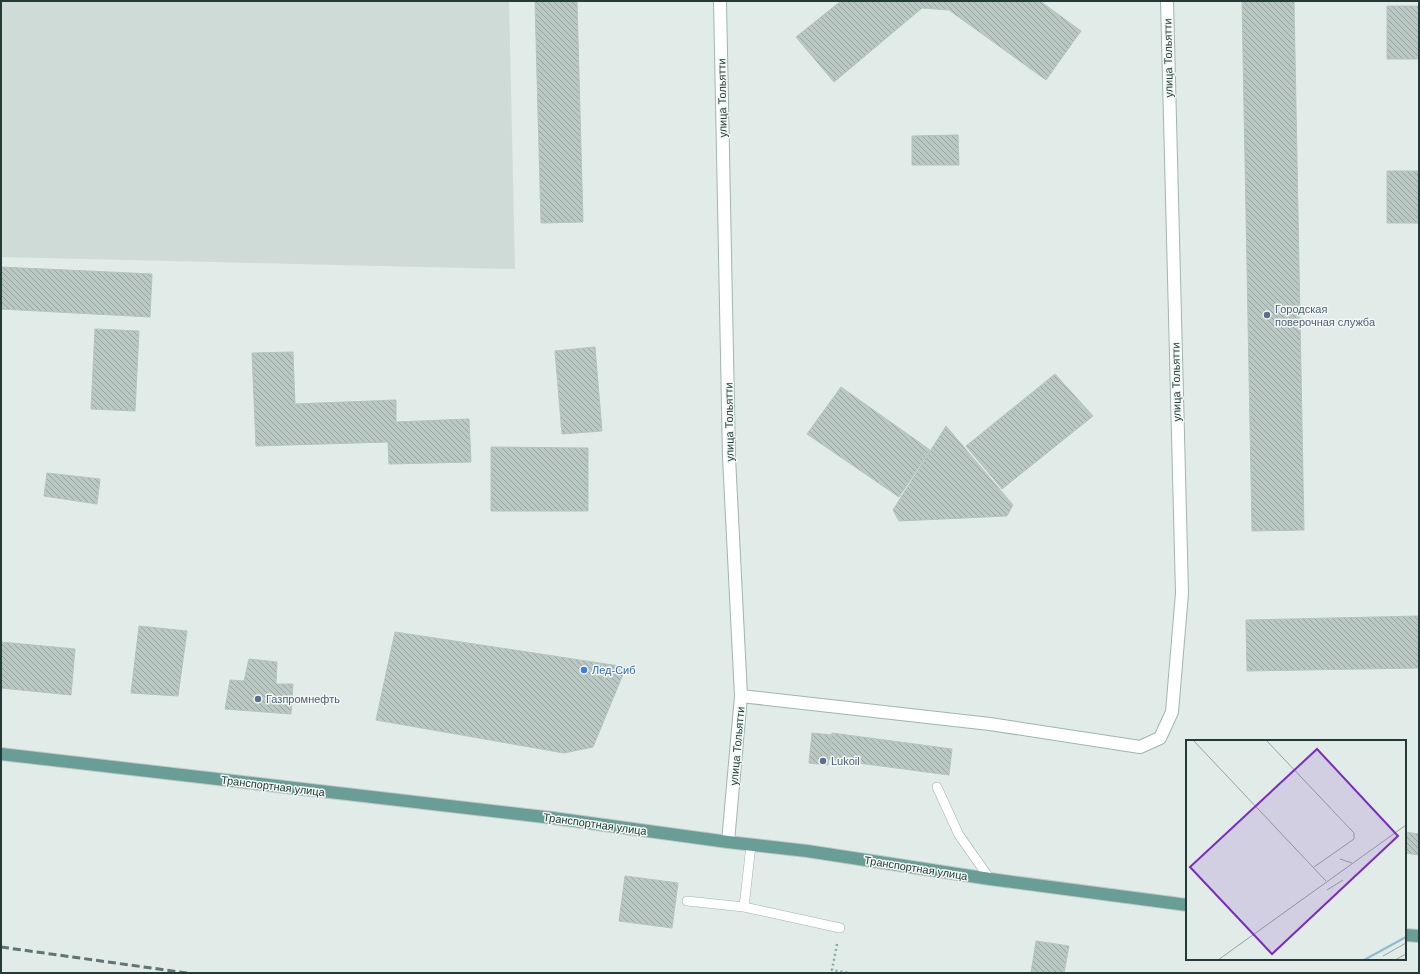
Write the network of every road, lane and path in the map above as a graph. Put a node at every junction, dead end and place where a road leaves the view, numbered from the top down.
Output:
1 (720, 1) edge
2 (1167, 1) edge
3 (741, 696) junction
4 (1, 754) edge
5 (937, 787) dead end
6 (728, 842) junction
7 (750, 845) junction
8 (990, 879) junction
9 (687, 901) dead end
10 (1186, 905) edge
11 (744, 907) junction
12 (840, 928) joint
13 (1406, 935) edge
14 (1419, 936) edge
15 (849, 973) edge

1 - 3 street, улица Тольятти
2 - 3 street, улица Тольятти
3 - 6 street, улица Тольятти
4 - 6 main road, Транспортная улица
5 - 8 lane
6 - 7 main road, Транспортная улица
7 - 8 main road, Транспортная улица
7 - 11 lane
8 - 10 main road, Транспортная улица
9 - 11 lane
11 - 12 lane
12 - 15 path
13 - 14 main road

